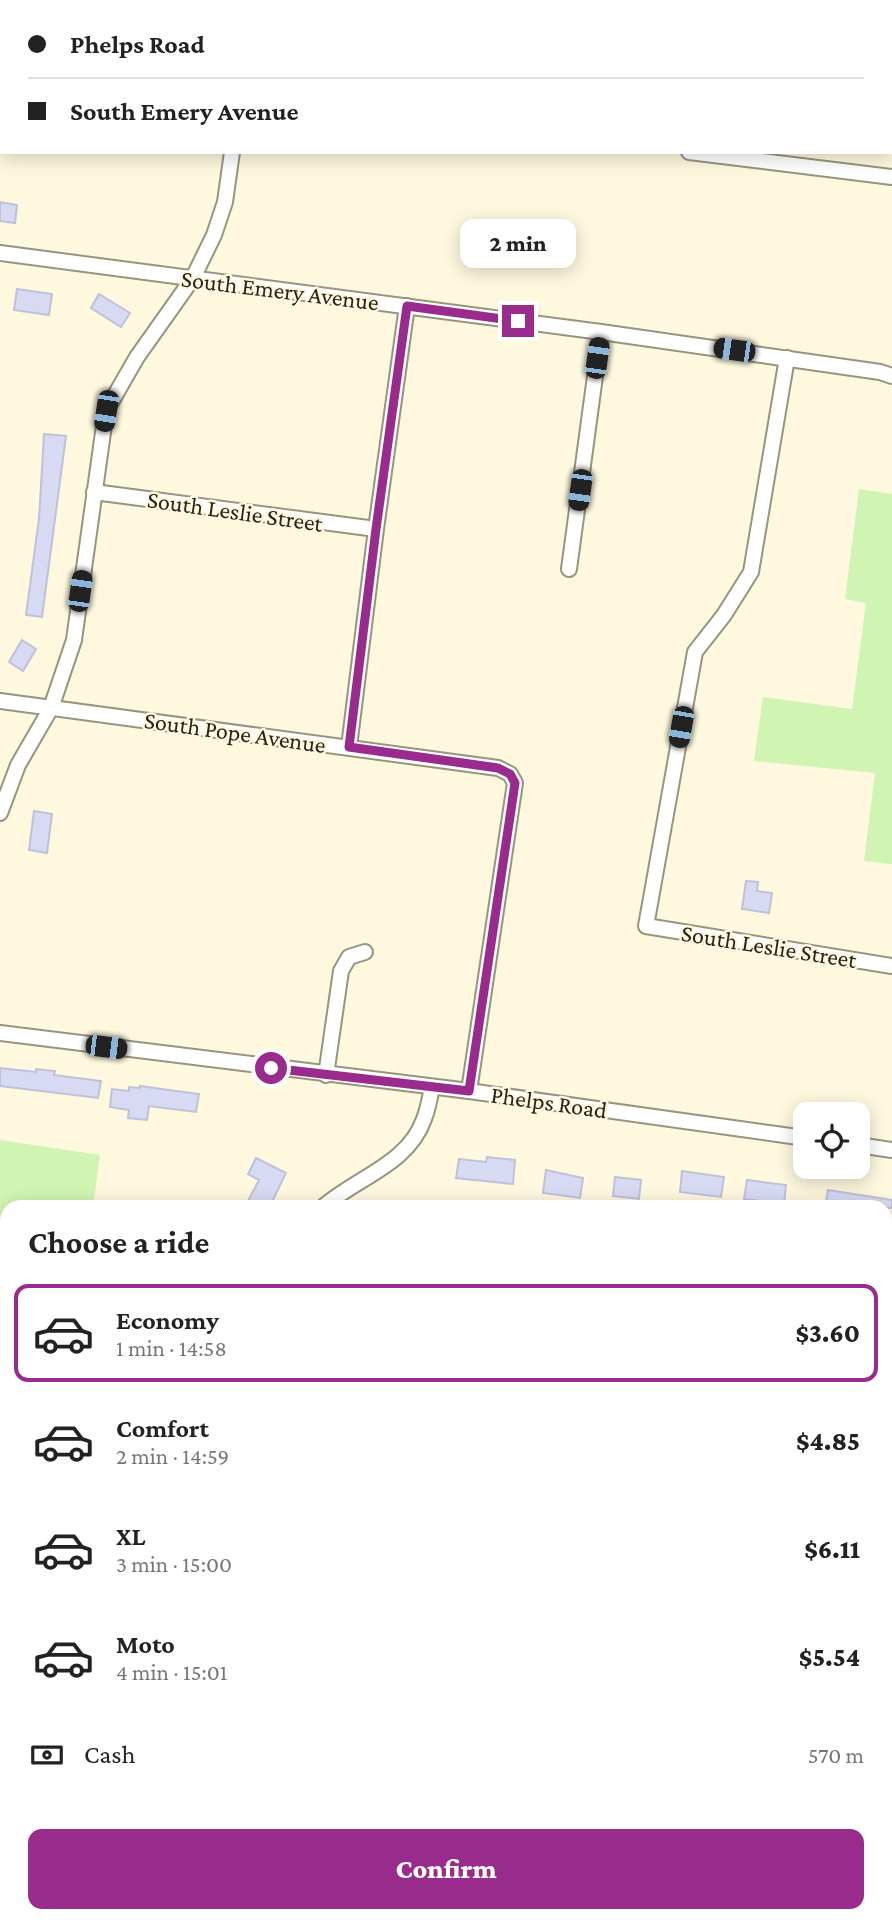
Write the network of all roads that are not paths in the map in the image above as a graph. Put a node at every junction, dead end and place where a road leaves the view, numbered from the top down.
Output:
1 (232, 154) edge
2 (716, 154) edge
3 (742, 156) edge
4 (892, 177) edge
5 (0, 253) edge
6 (193, 278) junction
7 (407, 306) junction
8 (601, 332) junction
9 (787, 358) junction
10 (892, 376) edge
11 (94, 492) junction
12 (376, 529) junction
13 (569, 569) dead end
14 (0, 701) edge
15 (51, 708) junction
16 (349, 747) junction
17 (0, 813) edge
18 (365, 951) dead end
19 (892, 966) edge
20 (0, 1033) edge
21 (326, 1075) junction
22 (432, 1087) junction
23 (469, 1091) junction
24 (793, 1136) edge
25 (870, 1147) edge
26 (892, 1150) edge
27 (335, 1200) edge

1 - 6 street
2 - 3 street
3 - 4 street
5 - 6 street, South Emery Avenue
6 - 7 street, South Emery Avenue
6 - 11 street
7 - 8 street, South Emery Avenue
7 - 12 street
8 - 9 street, South Emery Avenue
8 - 13 street
9 - 10 street, South Emery Avenue
9 - 19 street, South Leslie Street
11 - 12 street, South Leslie Street
11 - 15 street
12 - 16 street
14 - 15 street, South Pope Avenue
15 - 16 street, South Pope Avenue
15 - 17 street
16 - 23 street, South Pope Avenue
18 - 21 street
20 - 21 street, Phelps Road
21 - 22 street, Phelps Road
22 - 23 street, Phelps Road
22 - 27 street
23 - 24 street, Phelps Road
25 - 26 street

